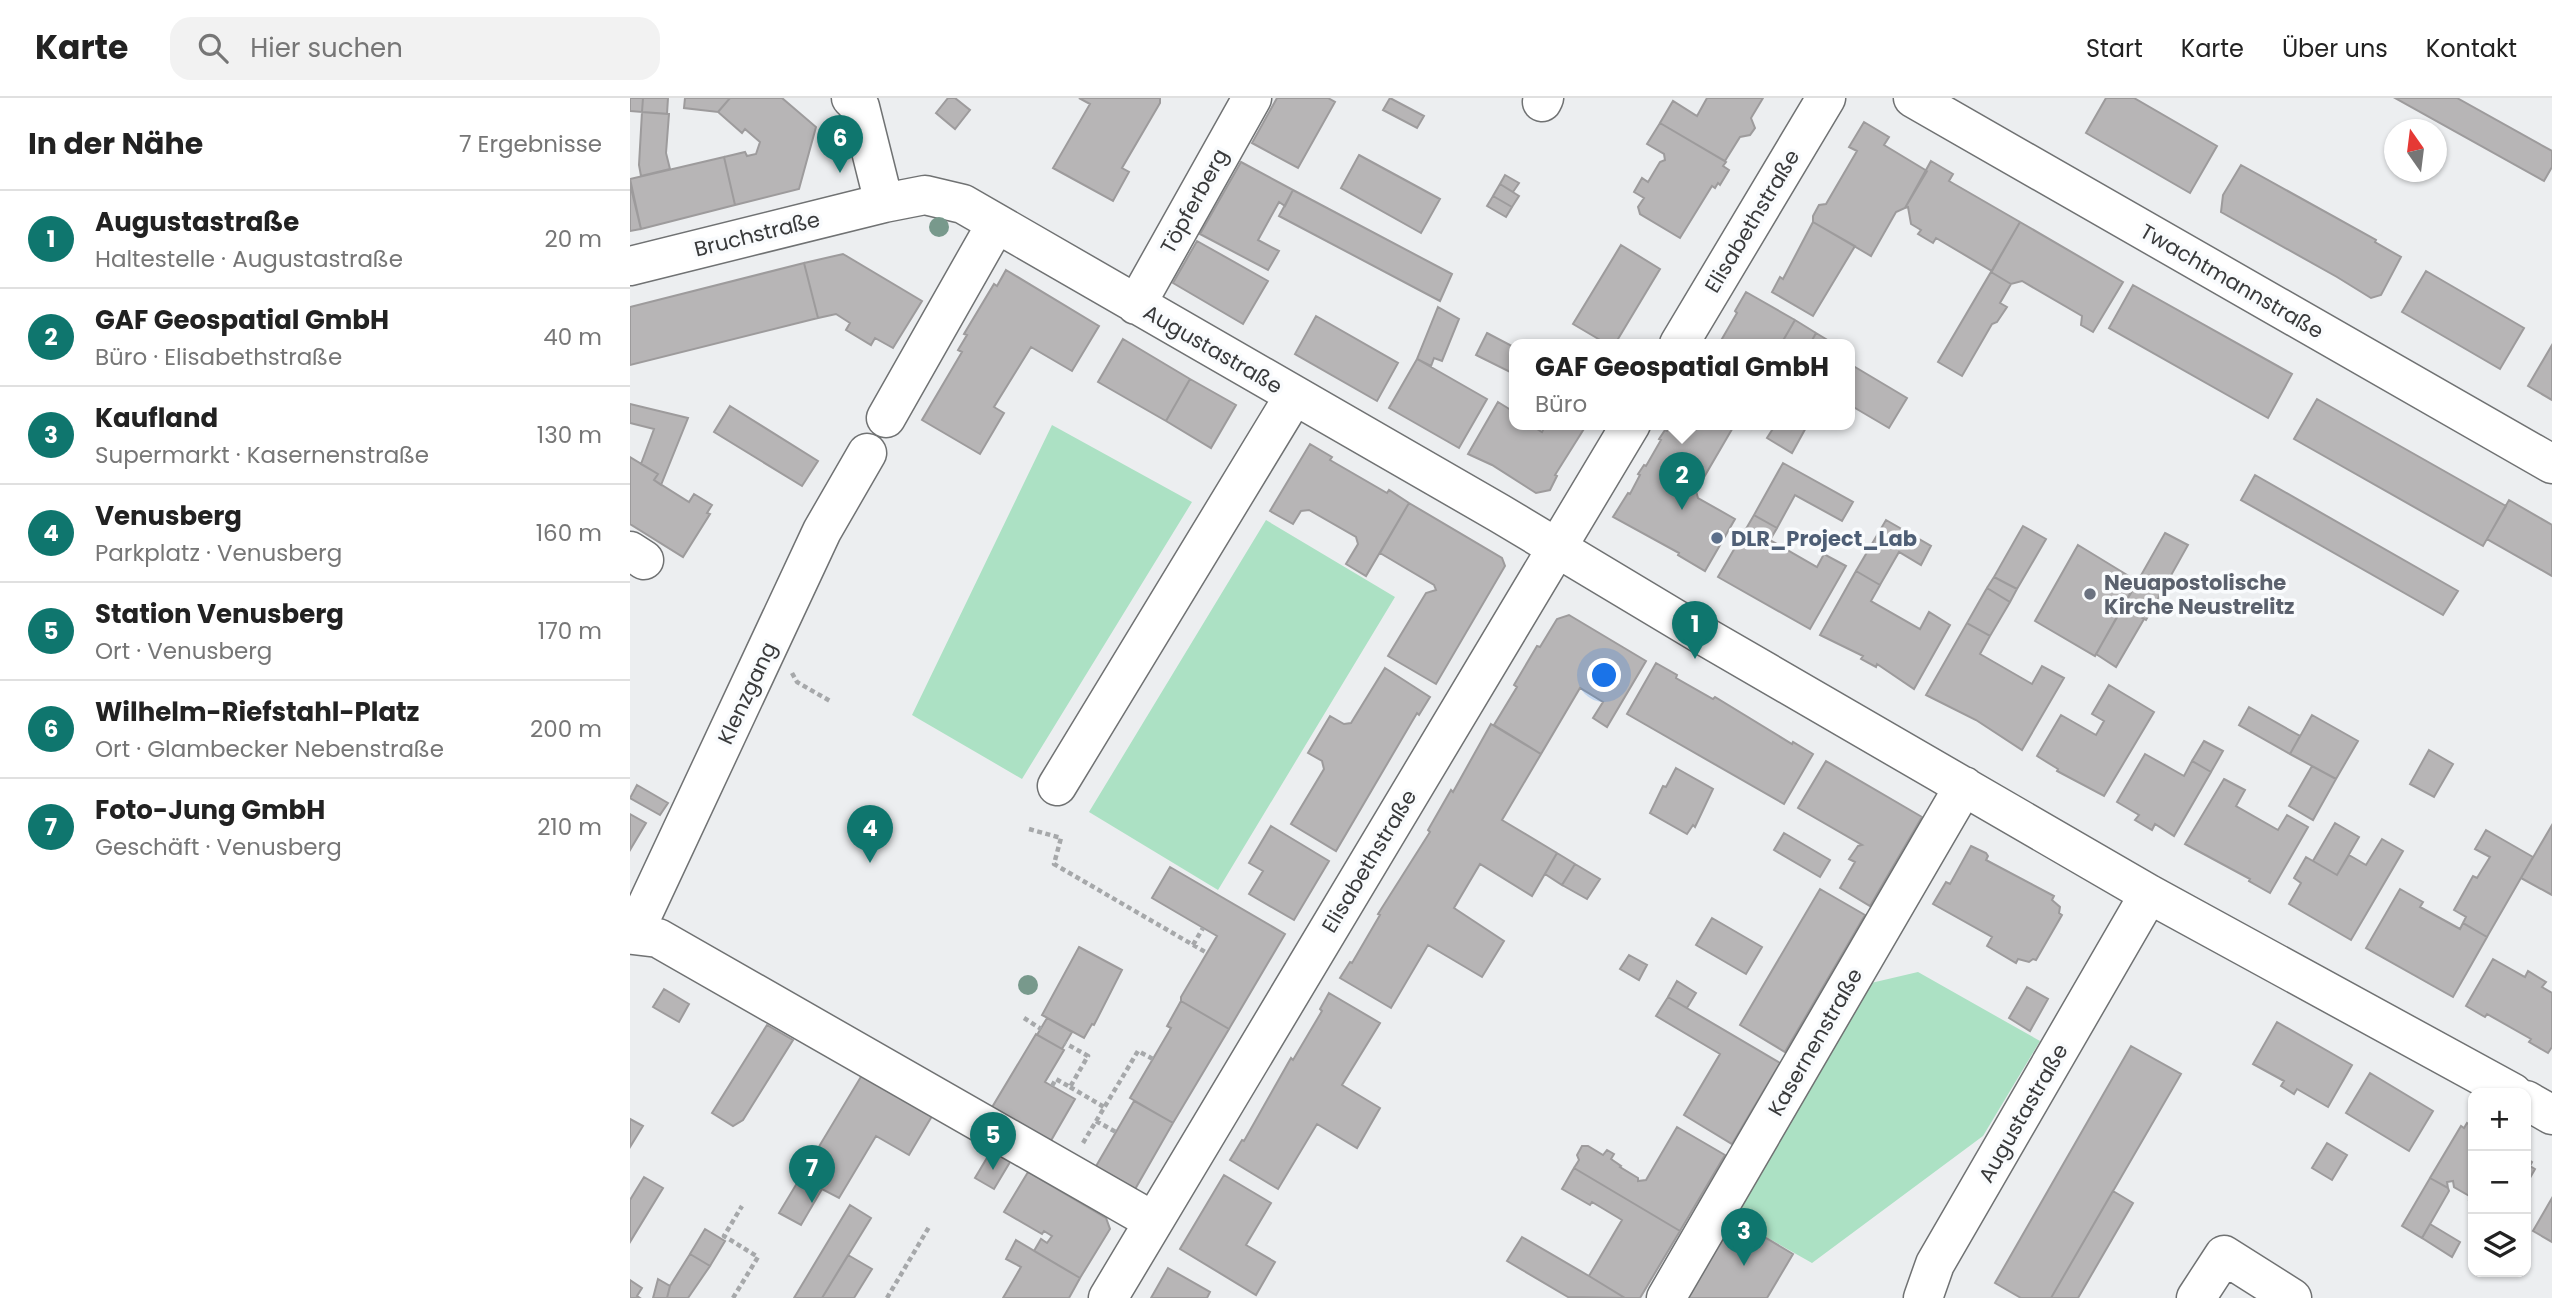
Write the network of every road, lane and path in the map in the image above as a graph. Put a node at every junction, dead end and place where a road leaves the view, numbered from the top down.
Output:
1 (851, 98) edge
2 (1252, 98) edge
3 (1826, 98) edge
4 (1913, 98) edge
5 (884, 202) junction
6 (996, 224) junction
7 (630, 266) edge
8 (1136, 305) junction
9 (1682, 339) edge
10 (1294, 396) junction
11 (887, 418) dead end
12 (1627, 430) edge
13 (867, 453) dead end
14 (2552, 464) edge
15 (1557, 548) junction
16 (766, 652) junction
17 (830, 701) dead end
18 (1057, 786) dead end
19 (1964, 786) junction
20 (1028, 829) dead end
21 (2149, 894) junction
22 (1203, 928) dead end
23 (1193, 945) junction
24 (1207, 953) dead end
25 (1024, 1018) dead end
26 (1041, 1029) dead end
27 (1065, 1043) dead end
28 (1153, 1059) dead end
29 (1052, 1086) dead end
30 (1070, 1087) junction
31 (2504, 1088) edge
32 (2531, 1103) edge
33 (1104, 1107) junction
34 (2552, 1115) edge
35 (1096, 1121) junction
36 (1092, 1128) dead end
37 (1116, 1132) dead end
38 (742, 1206) dead end
39 (1153, 1221) junction
40 (929, 1227) dead end
41 (733, 1298) edge
42 (887, 1298) edge
43 (1108, 1298) edge
44 (1666, 1298) edge
45 (1923, 1298) edge
46 (2196, 1298) edge
47 (2292, 1298) edge

1 - 5 street
2 - 8 street, Töpferberg
3 - 9 street, Elisabethstraße
4 - 14 street, Twachtmannstraße
5 - 6 street, Augustastraße
5 - 7 street, Bruchstraße
6 - 8 street, Augustastraße
6 - 11 street
8 - 10 street, Augustastraße
10 - 15 street, Augustastraße
10 - 18 street
12 - 15 street, Elisabethstraße
13 - 16 street, Klenzgang
15 - 19 street, Augustastraße
15 - 39 street, Elisabethstraße
16 - 17 path
16 - 39 street, Klenzgang
19 - 21 street, Augustastraße
19 - 44 street, Kasernenstraße
20 - 23 path
21 - 31 street, Augustastraße
21 - 45 street, Augustastraße
22 - 23 path
23 - 24 path
25 - 26 path
27 - 30 path
28 - 33 path
29 - 30 path
30 - 33 path
32 - 34 street
33 - 35 path
35 - 36 path
35 - 37 path
38 - 41 path
39 - 43 street, Elisabethstraße
40 - 42 path
46 - 47 street

